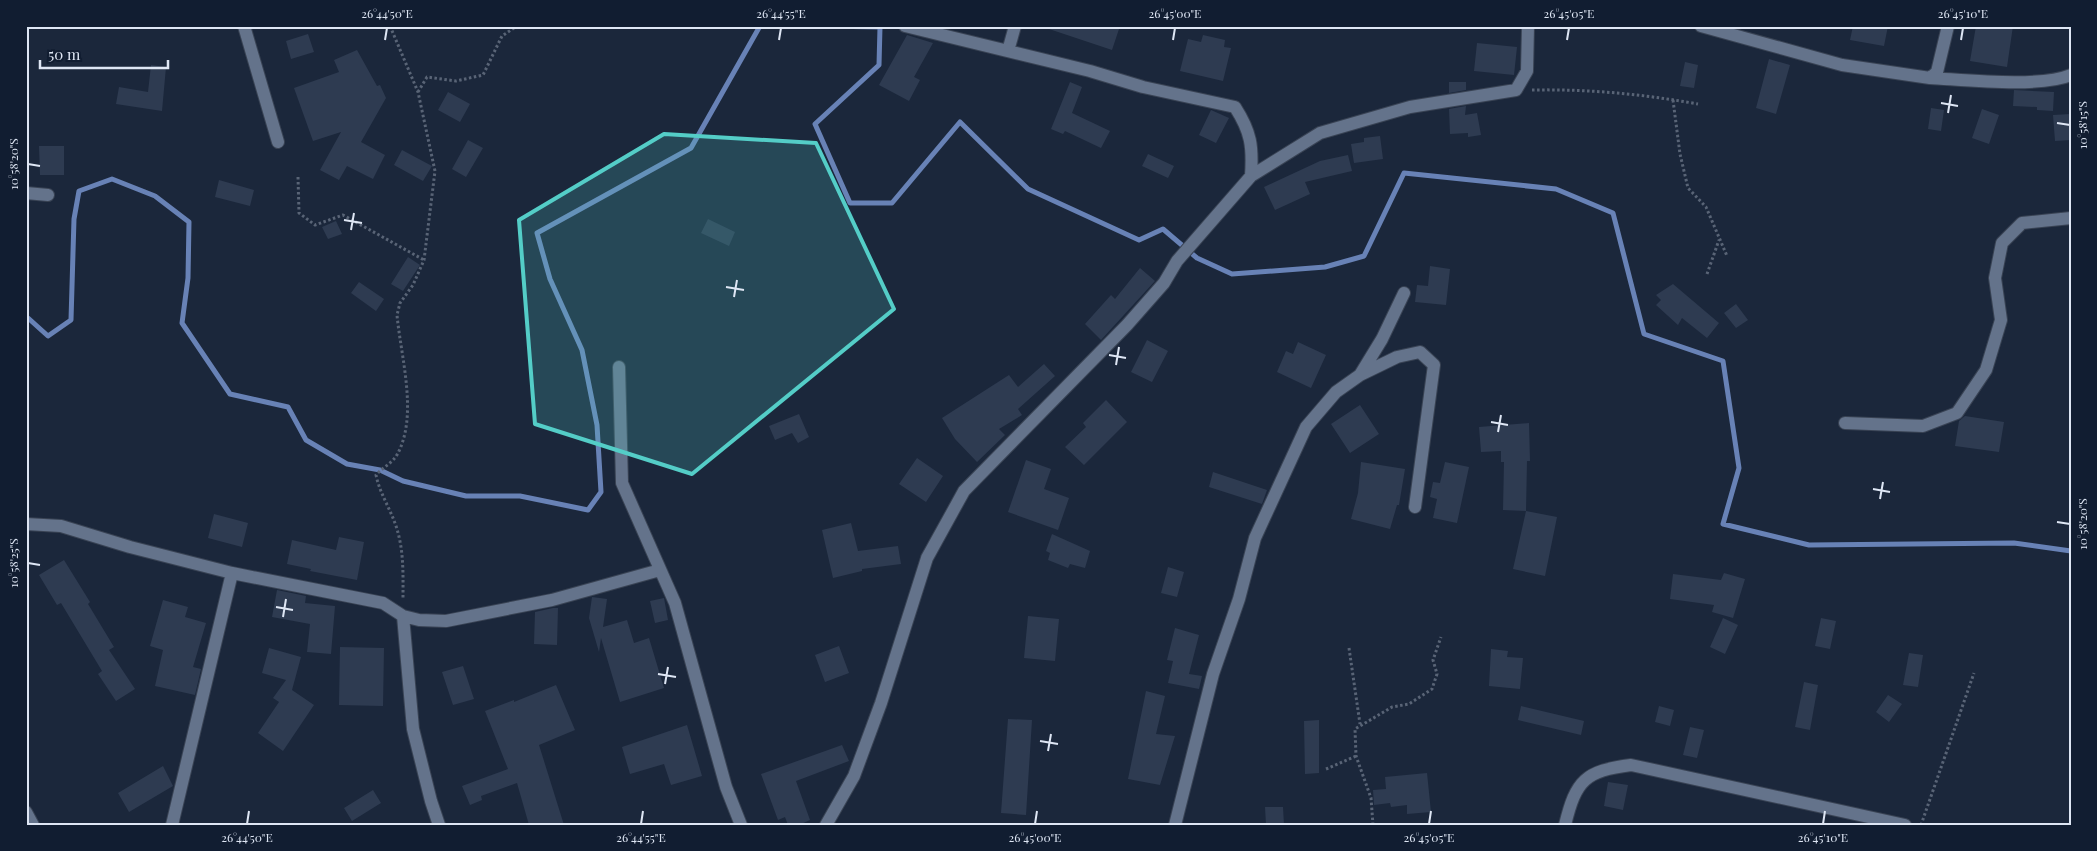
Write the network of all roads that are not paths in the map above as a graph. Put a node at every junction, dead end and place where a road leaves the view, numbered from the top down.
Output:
1 (244, 26) edge
2 (905, 26) edge
3 (1015, 26) edge
4 (1528, 26) edge
5 (1701, 26) edge
6 (1948, 26) edge
7 (1008, 51) junction
8 (2071, 75) edge
9 (1930, 78) junction
10 (278, 142) dead end
11 (1250, 176) junction
12 (26, 193) edge
13 (48, 195) dead end
14 (2071, 218) edge
15 (1404, 293) dead end
16 (619, 367) dead end
17 (1360, 375) junction
18 (1845, 423) dead end
19 (1415, 507) dead end
20 (26, 524) edge
21 (660, 570) junction
22 (232, 573) junction
23 (403, 616) junction
24 (26, 812) edge
25 (33, 825) edge
26 (172, 825) edge
27 (439, 825) edge
28 (741, 825) edge
29 (826, 825) edge
30 (1175, 825) edge
31 (1565, 825) edge
32 (1905, 825) edge

1 - 10 street
2 - 7 street
3 - 7 street
4 - 11 street
5 - 9 street
6 - 9 street
7 - 11 street
8 - 9 street
11 - 29 street
12 - 13 street
14 - 18 street
15 - 17 street
16 - 21 street
17 - 19 street
17 - 30 street
20 - 22 street
21 - 23 street
21 - 28 street
22 - 23 street
22 - 26 street
23 - 27 street
24 - 25 street
31 - 32 street

